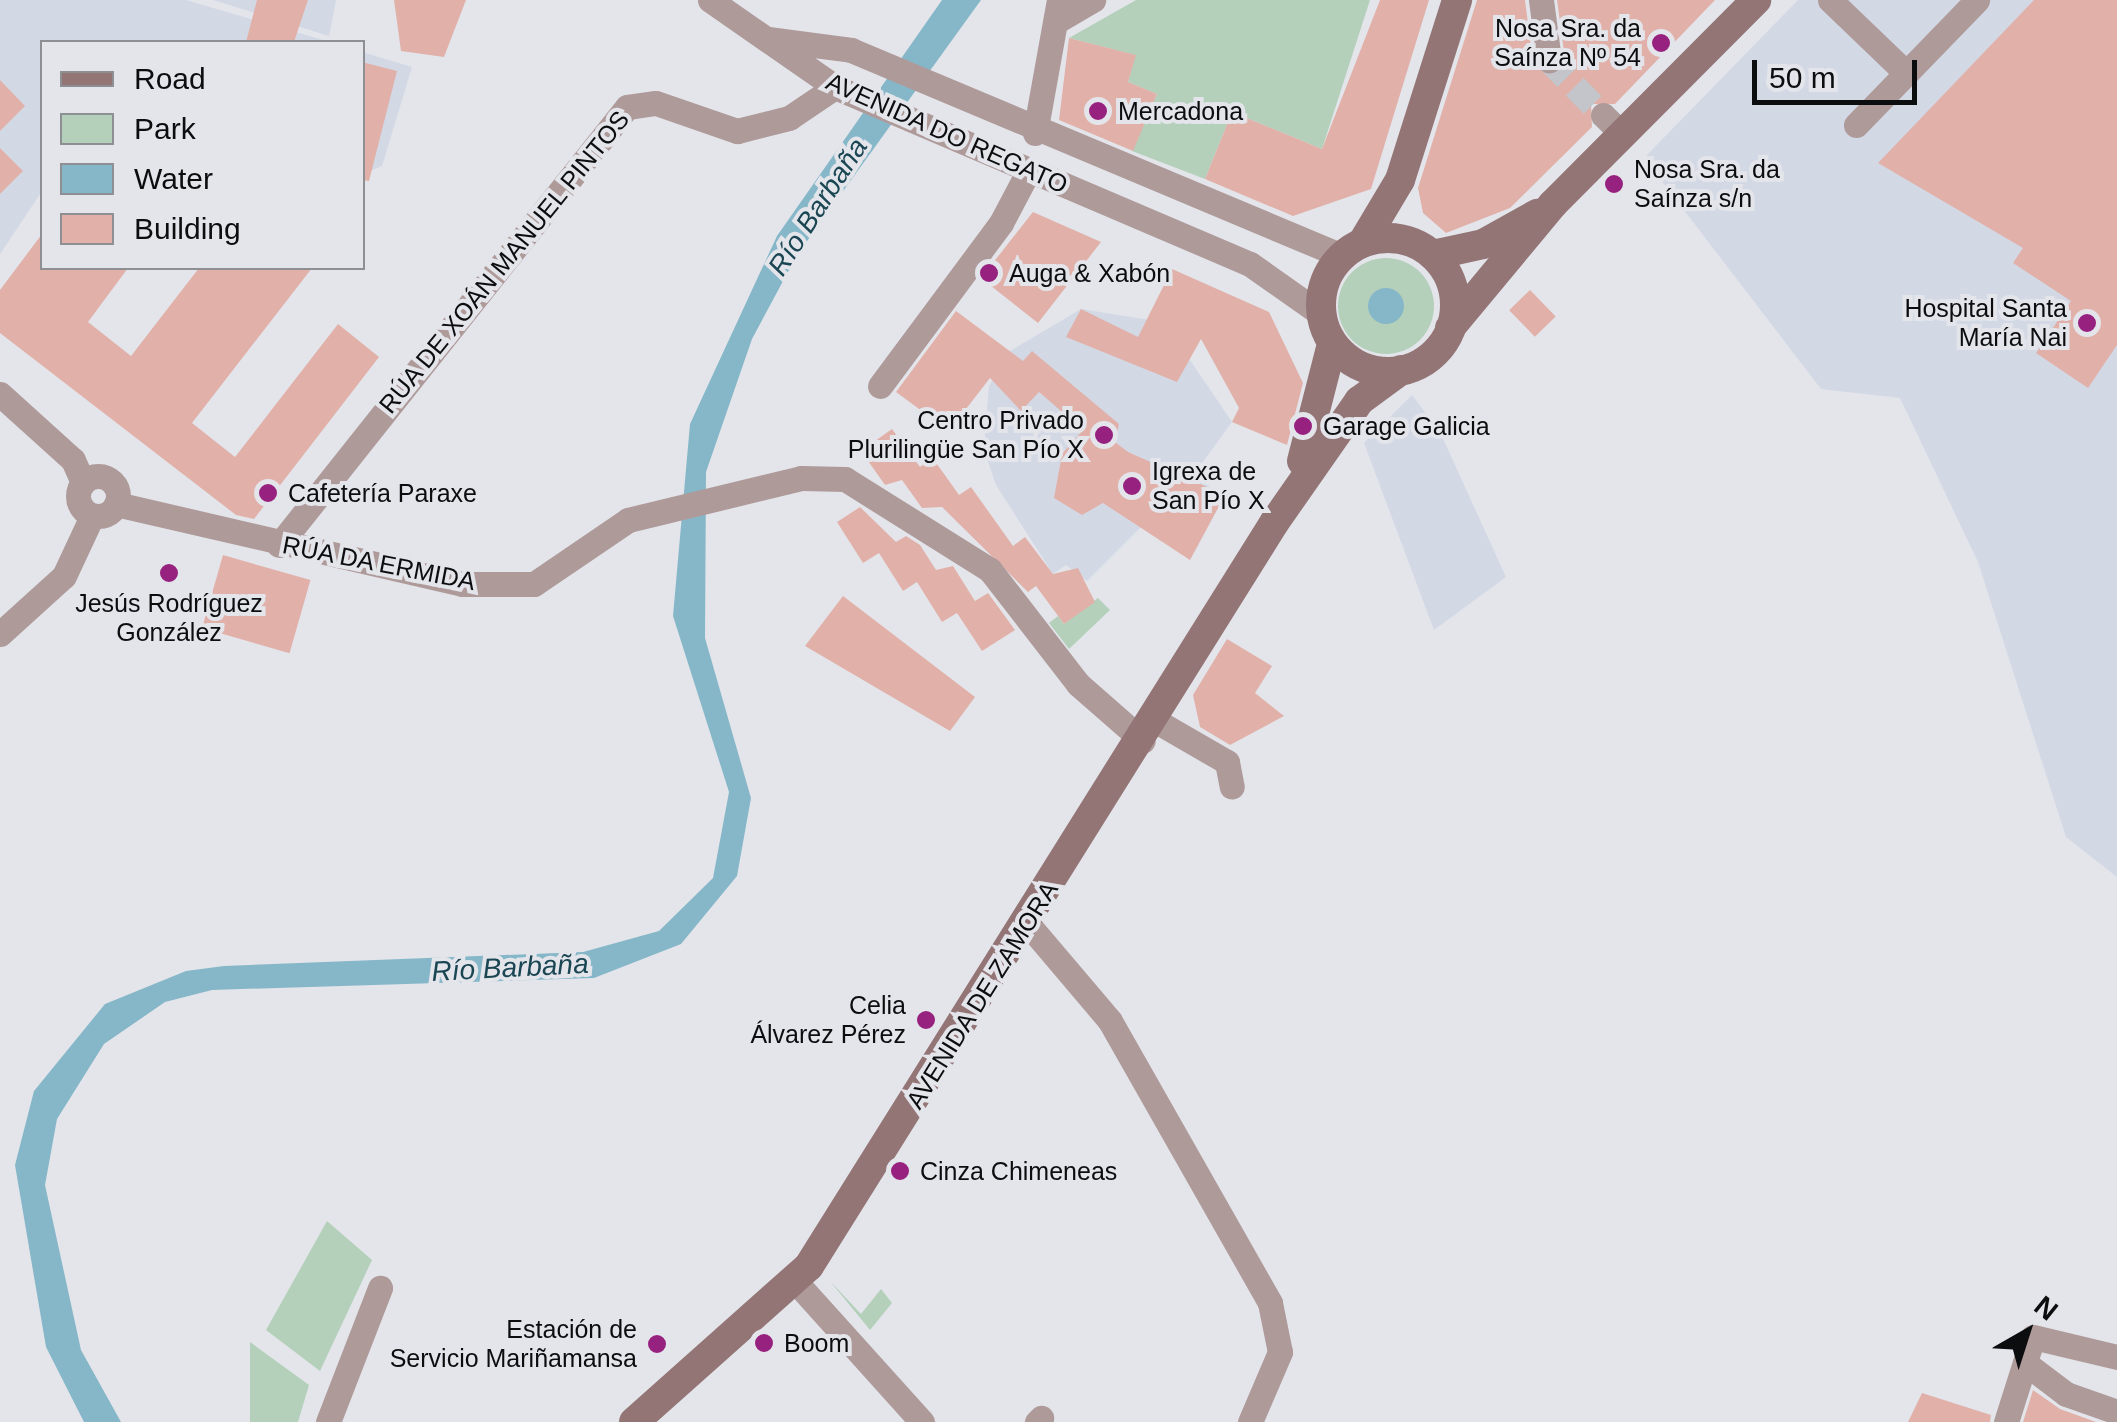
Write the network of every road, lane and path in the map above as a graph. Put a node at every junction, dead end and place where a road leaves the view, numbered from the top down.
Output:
1 (710, 0) edge
2 (1093, 0) edge
3 (1457, 0) edge
4 (1542, 0) edge
5 (1756, 0) edge
6 (1830, 0) edge
7 (1977, 0) edge
8 (1058, 10) edge
9 (758, 38) junction
10 (1550, 60) tunnel mouth
11 (1906, 73) junction
12 (835, 88) junction
13 (1856, 125) dead end
14 (1036, 133) junction
15 (1029, 170) junction
16 (1400, 180) junction
17 (1553, 204) junction
18 (1352, 249) junction
19 (1424, 249) junction
20 (1321, 314) junction
21 (1450, 328) junction
22 (1332, 344) junction
23 (1401, 370) junction
24 (880, 386) dead end
25 (0, 394) edge
26 (83, 482) junction
27 (116, 504) junction
28 (92, 516) junction
29 (1274, 523) junction
30 (279, 545) junction
31 (0, 634) edge
32 (1150, 731) junction
33 (1232, 787) dead end
34 (1027, 923) junction
35 (796, 1281) junction
36 (380, 1288) dead end
37 (2117, 1357) edge
38 (2025, 1364) junction
39 (2117, 1412) edge
40 (328, 1422) edge
41 (634, 1422) edge
42 (922, 1422) edge
43 (1250, 1422) edge
44 (2006, 1422) edge

1 - 9 street
2 - 8 street
3 - 16 street
4 - 10 street
5 - 17 street
6 - 11 street
7 - 11 street
8 - 14 street
9 - 12 street, AVENIDA DO REGATO
9 - 14 street, AVENIDA DO REGATO
11 - 13 street
12 - 15 street, AVENIDA DO REGATO
12 - 30 street, RÚA DE XOÁN MANUEL PINTOS
14 - 18 street, AVENIDA DO REGATO
15 - 20 street, AVENIDA DO REGATO
15 - 24 street
16 - 18 street
16 - 19 street
17 - 19 street
17 - 21 street
18 - 19 street
18 - 20 street
19 - 21 street
20 - 22 street
21 - 23 street
22 - 23 street
22 - 29 street, AVENIDA DE ZAMORA
23 - 29 street, AVENIDA DE ZAMORA
25 - 26 street
26 - 27 street
26 - 28 street
27 - 28 street
27 - 30 street, RÚA DA ERMIDA
28 - 31 street
29 - 32 street, AVENIDA DE ZAMORA
30 - 32 street, RÚA DA ERMIDA
32 - 33 street, RÚA DA ERMIDA
32 - 34 street, AVENIDA DE ZAMORA
34 - 35 street, AVENIDA DE ZAMORA
34 - 43 street
35 - 41 street, AVENIDA DE ZAMORA
35 - 42 street
36 - 40 street
37 - 38 street
38 - 39 street
38 - 44 street

